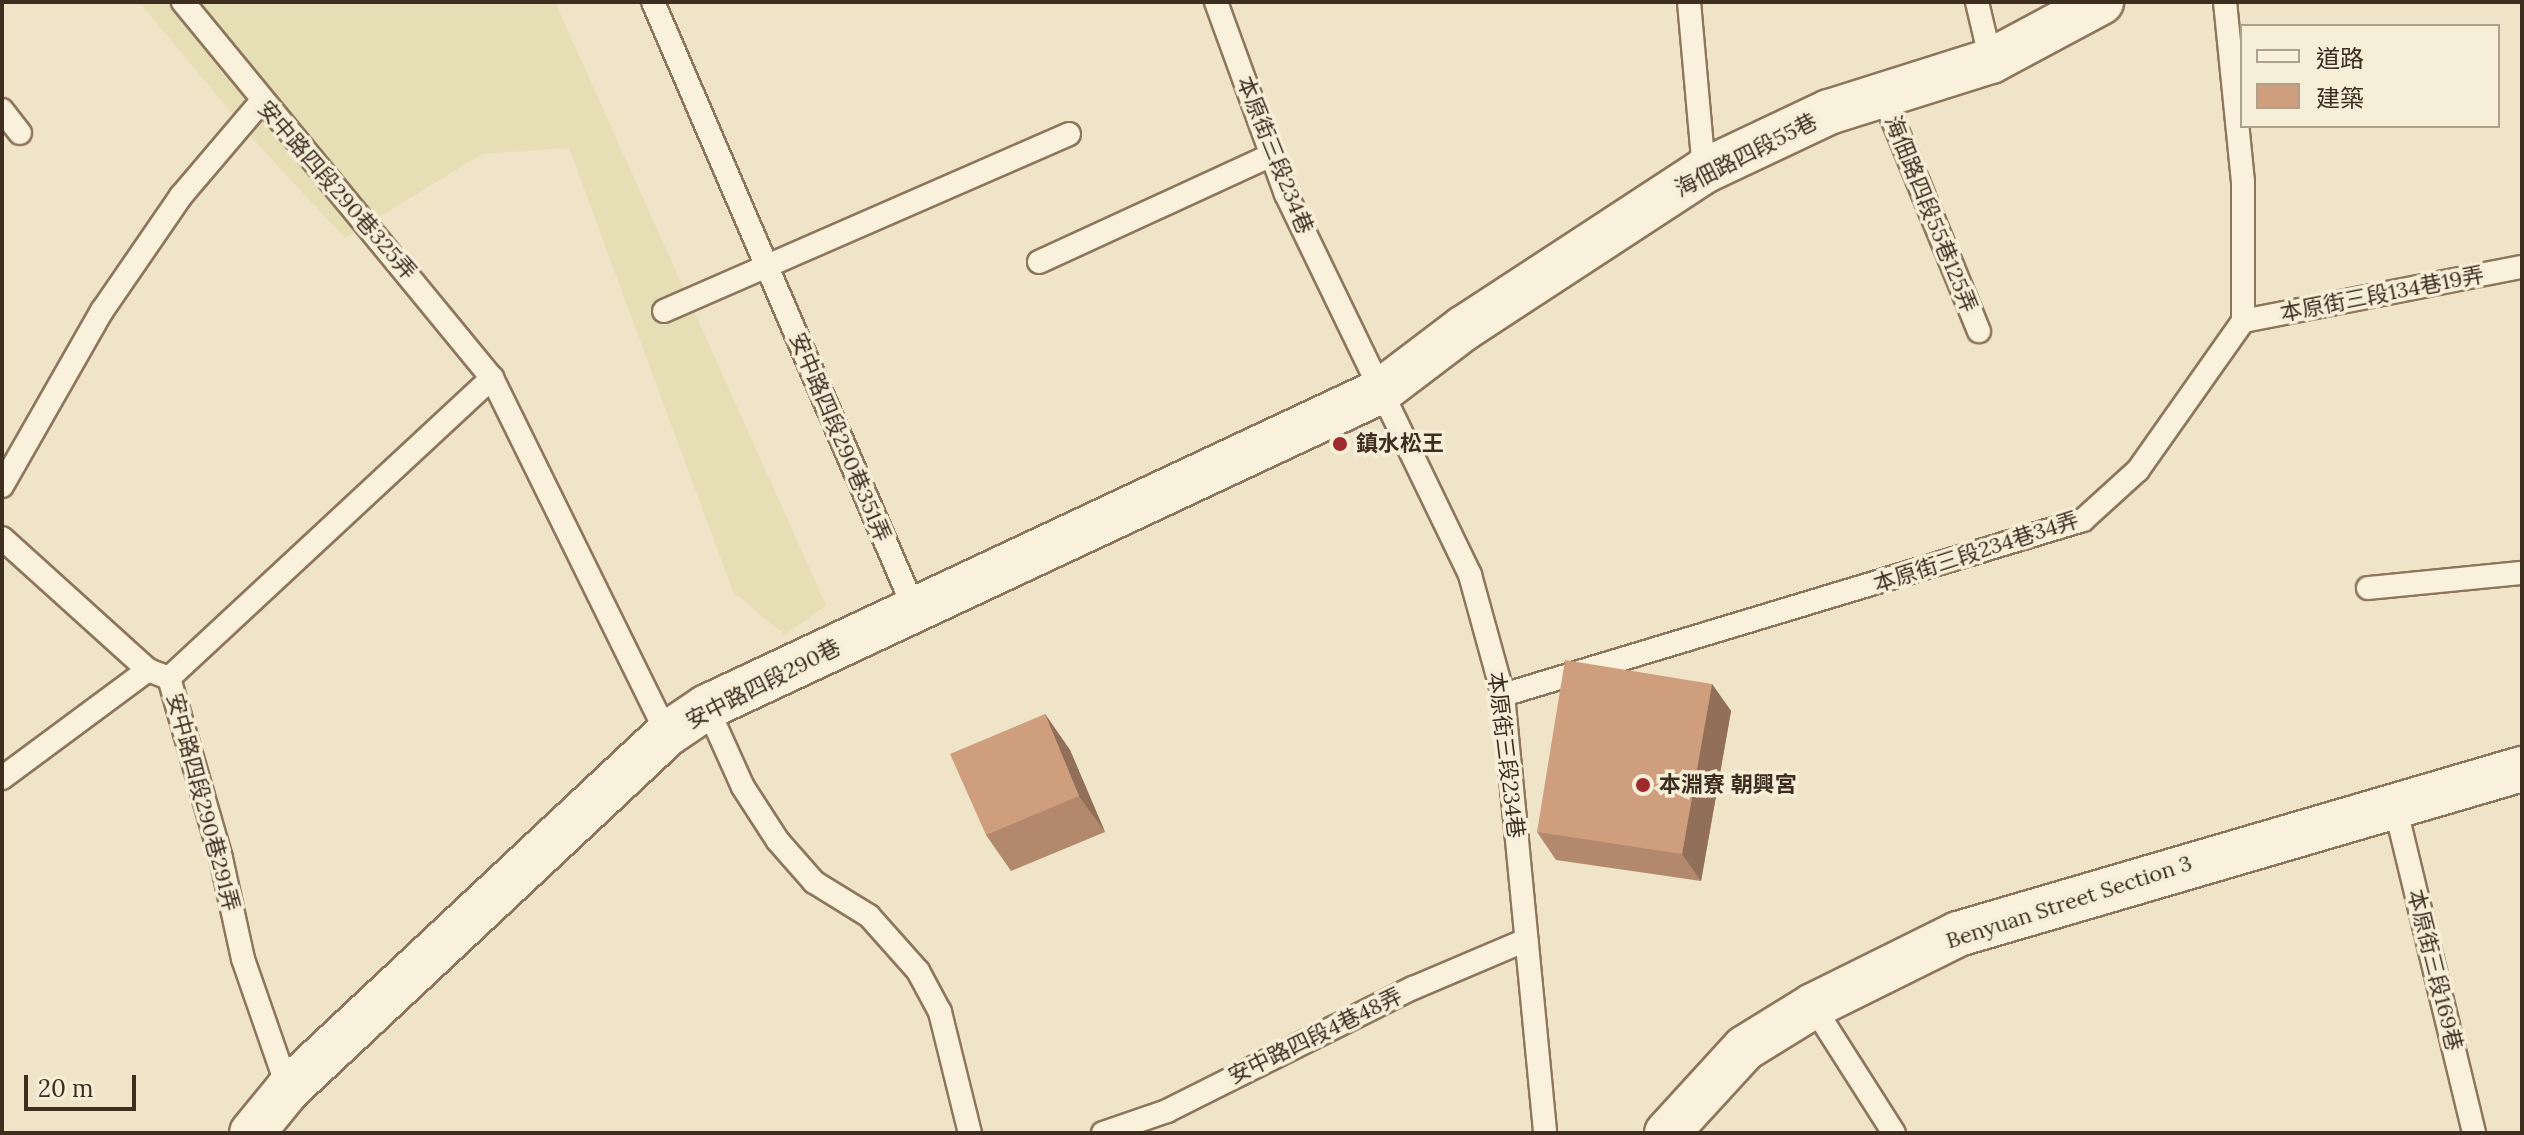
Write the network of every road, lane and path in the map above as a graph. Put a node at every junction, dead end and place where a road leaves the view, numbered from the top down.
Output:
1 (183, 2) edge
2 (653, 2) edge
3 (1216, 2) edge
4 (1689, 2) edge
5 (1977, 2) edge
6 (2101, 2) edge
7 (2225, 2) edge
8 (1991, 61) junction
9 (1883, 96) junction
10 (261, 102) junction
11 (2, 110) edge
12 (20, 133) dead end
13 (1069, 134) dead end
14 (1272, 155) junction
15 (1704, 171) junction
16 (1039, 262) dead end
17 (767, 266) junction
18 (2522, 267) edge
19 (664, 311) dead end
20 (2243, 321) junction
21 (1979, 331) dead end
22 (492, 378) junction
23 (1381, 391) junction
24 (2, 486) edge
25 (2, 538) edge
26 (2522, 573) edge
27 (2368, 588) dead end
28 (914, 608) junction
29 (159, 674) junction
30 (1503, 695) junction
31 (707, 707) junction
32 (667, 734) junction
33 (2522, 769) edge
34 (2, 778) edge
35 (2395, 806) junction
36 (1526, 940) junction
37 (1813, 1006) junction
38 (288, 1089) junction
39 (252, 1133) edge
40 (970, 1133) edge
41 (1103, 1133) edge
42 (1545, 1133) edge
43 (1667, 1133) edge
44 (1894, 1133) edge
45 (2474, 1133) edge

1 - 10 lane, 安中路四段290巷325弄
2 - 17 lane, 安中路四段290巷351弄
3 - 14 lane, 本原街三段234巷
4 - 15 lane
5 - 8 lane
6 - 8 street, 海佃路四段55巷
7 - 20 lane
8 - 9 street, 海佃路四段55巷
9 - 15 street, 海佃路四段55巷
9 - 21 lane, 海佃路四段55巷125弄
10 - 22 lane, 安中路四段290巷325弄
10 - 24 lane
11 - 12 lane
13 - 17 lane
14 - 16 lane
14 - 23 lane, 本原街三段234巷
15 - 23 street, 海佃路四段55巷
17 - 19 lane
17 - 28 lane, 安中路四段290巷351弄
18 - 20 lane, 本原街三段134巷19弄
20 - 30 lane, 本原街三段234巷34弄
22 - 29 lane
22 - 32 lane, 安中路四段290巷325弄
23 - 28 street, 安中路四段290巷
23 - 30 lane, 本原街三段234巷
25 - 29 lane, 安中路四段290巷291弄
26 - 27 lane
28 - 31 street, 安中路四段290巷
29 - 34 lane
29 - 38 lane, 安中路四段290巷291弄
30 - 36 lane, 本原街三段234巷
31 - 32 street, 安中路四段290巷
31 - 40 lane
32 - 38 street, 安中路四段290巷
33 - 35 street, Benyuan Street Section 3
35 - 37 street, Benyuan Street Section 3
35 - 45 lane, 本原街三段169巷
36 - 41 lane, 安中路四段4巷48弄
36 - 42 lane, 本原街三段234巷
37 - 43 street, Benyuan Street Section 3
37 - 44 lane
38 - 39 street, 安中路四段290巷

